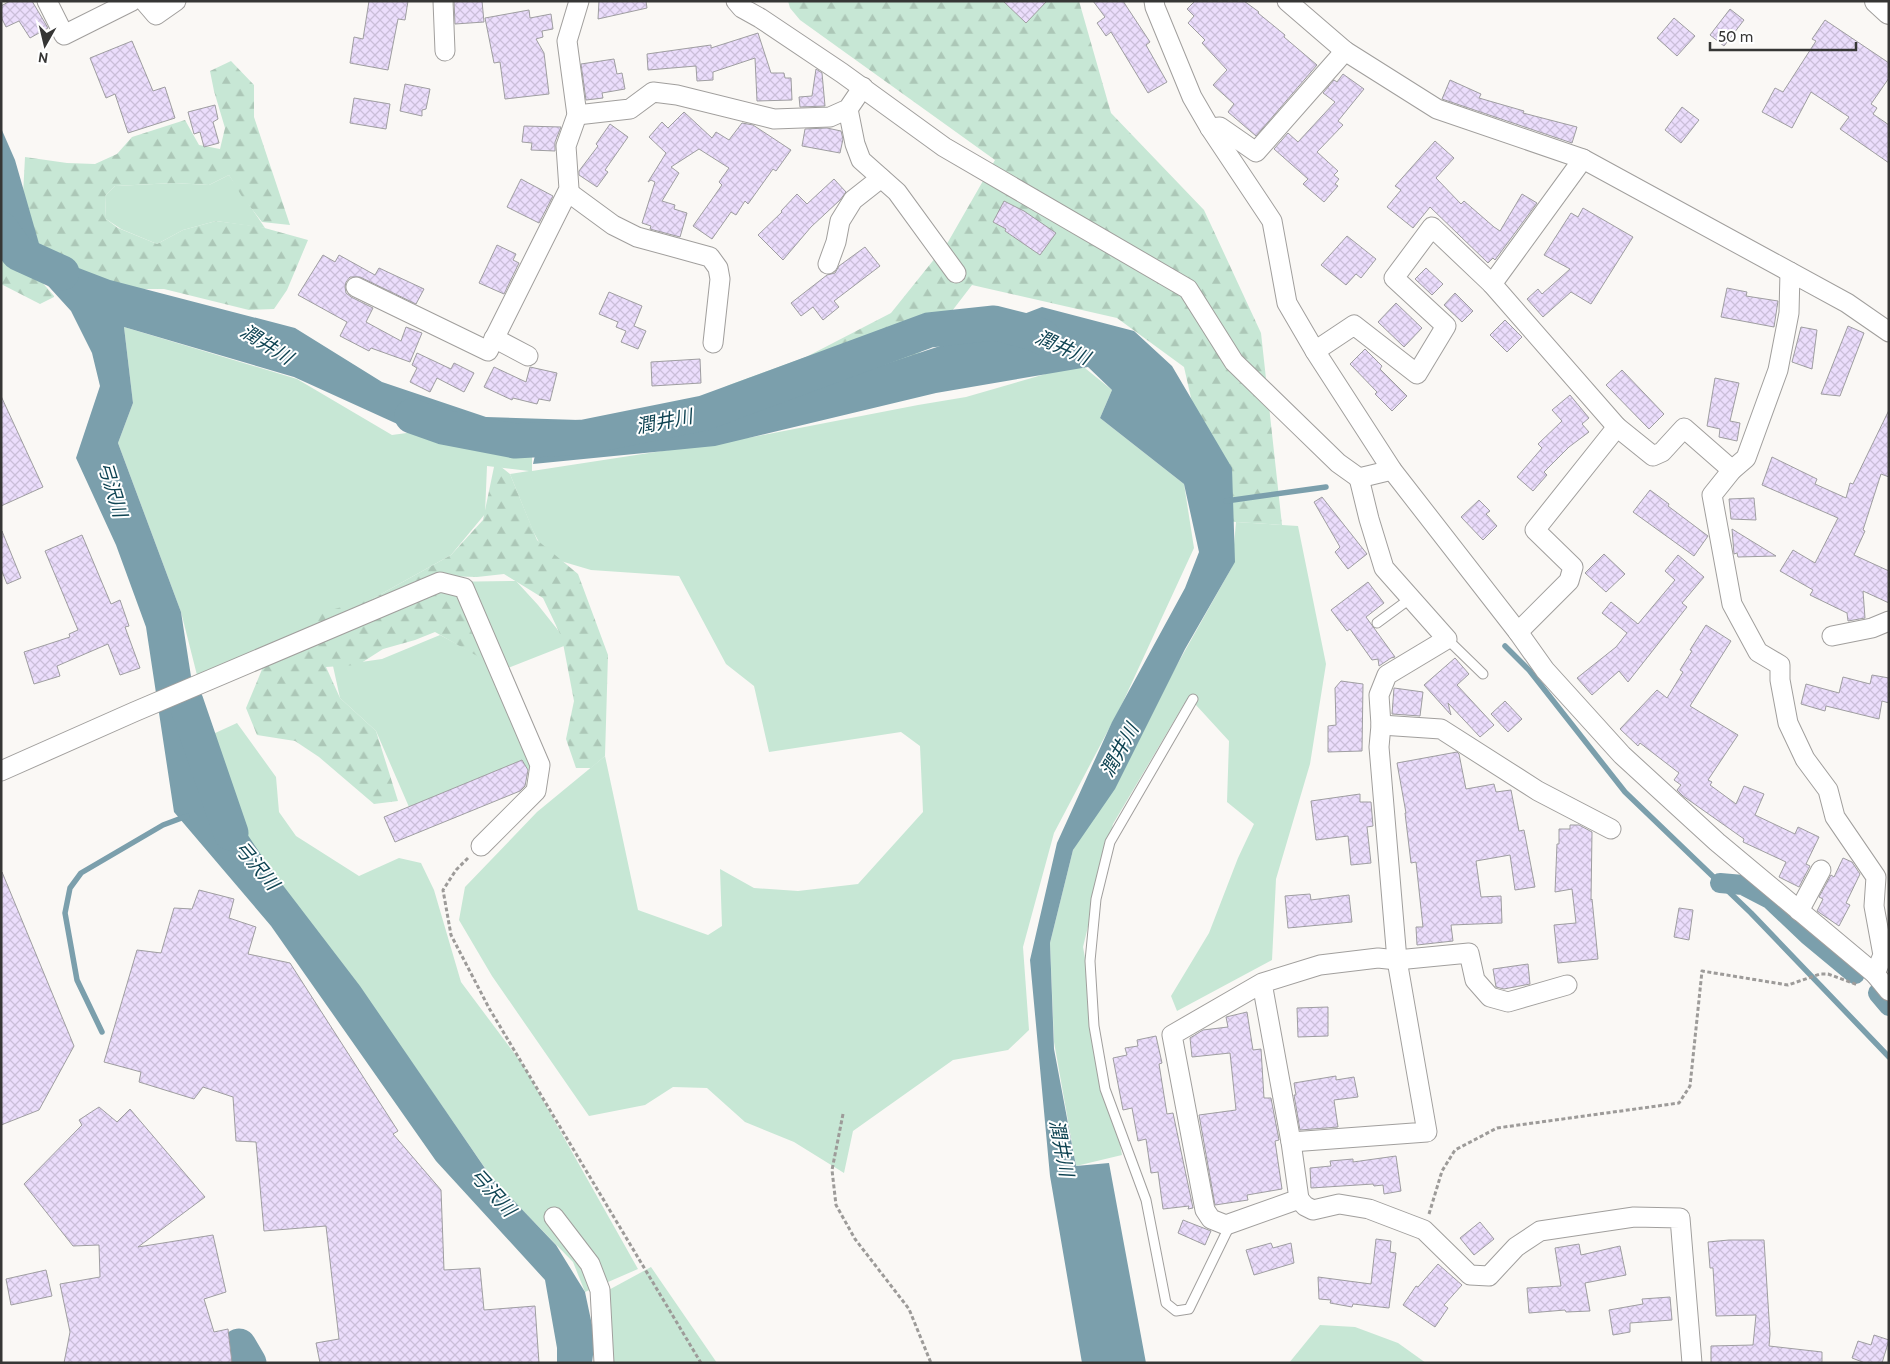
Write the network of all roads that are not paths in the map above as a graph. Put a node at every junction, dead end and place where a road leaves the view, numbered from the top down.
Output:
1 (47, 1) edge
2 (132, 1) edge
3 (144, 1) edge
4 (176, 1) edge
5 (443, 1) edge
6 (578, 1) edge
7 (736, 1) edge
8 (1154, 1) edge
9 (1287, 1) edge
10 (1877, 1) edge
11 (1889, 12) edge
12 (445, 51) dead end
13 (1345, 51) junction
14 (862, 87) junction
15 (848, 109) junction
16 (577, 114) junction
17 (1210, 128) junction
18 (1583, 158) junction
19 (881, 178) junction
20 (568, 192) junction
21 (828, 264) dead end
22 (1790, 272) junction
23 (956, 273) dead end
24 (1492, 284) junction
25 (356, 288) dead end
26 (1889, 332) edge
27 (494, 338) junction
28 (713, 343) dead end
29 (1315, 351) junction
30 (528, 356) dead end
31 (1617, 427) junction
32 (1392, 470) junction
33 (1732, 470) junction
34 (1359, 478) junction
35 (1411, 598) junction
36 (1889, 622) edge
37 (1377, 623) dead end
38 (1518, 632) junction
39 (1832, 636) dead end
40 (1448, 639) junction
41 (1484, 674) dead end
42 (1193, 699) dead end
43 (1381, 724) junction
44 (1, 771) edge
45 (1611, 829) dead end
46 (481, 846) road end
47 (1822, 870) dead end
48 (1799, 911) junction
49 (1886, 955) edge
50 (1397, 960) junction
51 (1262, 983) junction
52 (1882, 983) edge
53 (1567, 986) dead end
54 (1291, 1142) junction
55 (1299, 1199) junction
56 (554, 1217) dead end
57 (1232, 1223) junction
58 (604, 1363) edge
59 (1692, 1363) edge

1 - 2 street
3 - 4 street
5 - 12 street
6 - 16 street
7 - 14 street
8 - 17 street
9 - 13 street
10 - 11 street
13 - 17 street
13 - 18 street
14 - 15 street
14 - 34 street
15 - 16 street
15 - 19 street
16 - 20 street
17 - 29 street
18 - 22 street
18 - 24 street
19 - 21 street
19 - 23 street
20 - 27 street
20 - 28 street
22 - 26 street
22 - 33 street
24 - 29 street
24 - 31 street
25 - 27 street
27 - 30 street
29 - 32 street
31 - 33 street
31 - 38 street
32 - 34 street
32 - 38 street
33 - 49 street
34 - 35 street
35 - 37 lane
35 - 40 street
36 - 39 street
38 - 48 street
40 - 41 lane
40 - 43 street
42 - 57 lane
43 - 45 street
43 - 50 street
44 - 46 street
47 - 48 street
48 - 52 street
49 - 52 street
50 - 51 street
50 - 53 street
50 - 54 street
51 - 54 street
51 - 57 street
54 - 55 street
55 - 57 street
55 - 59 street
56 - 58 street

